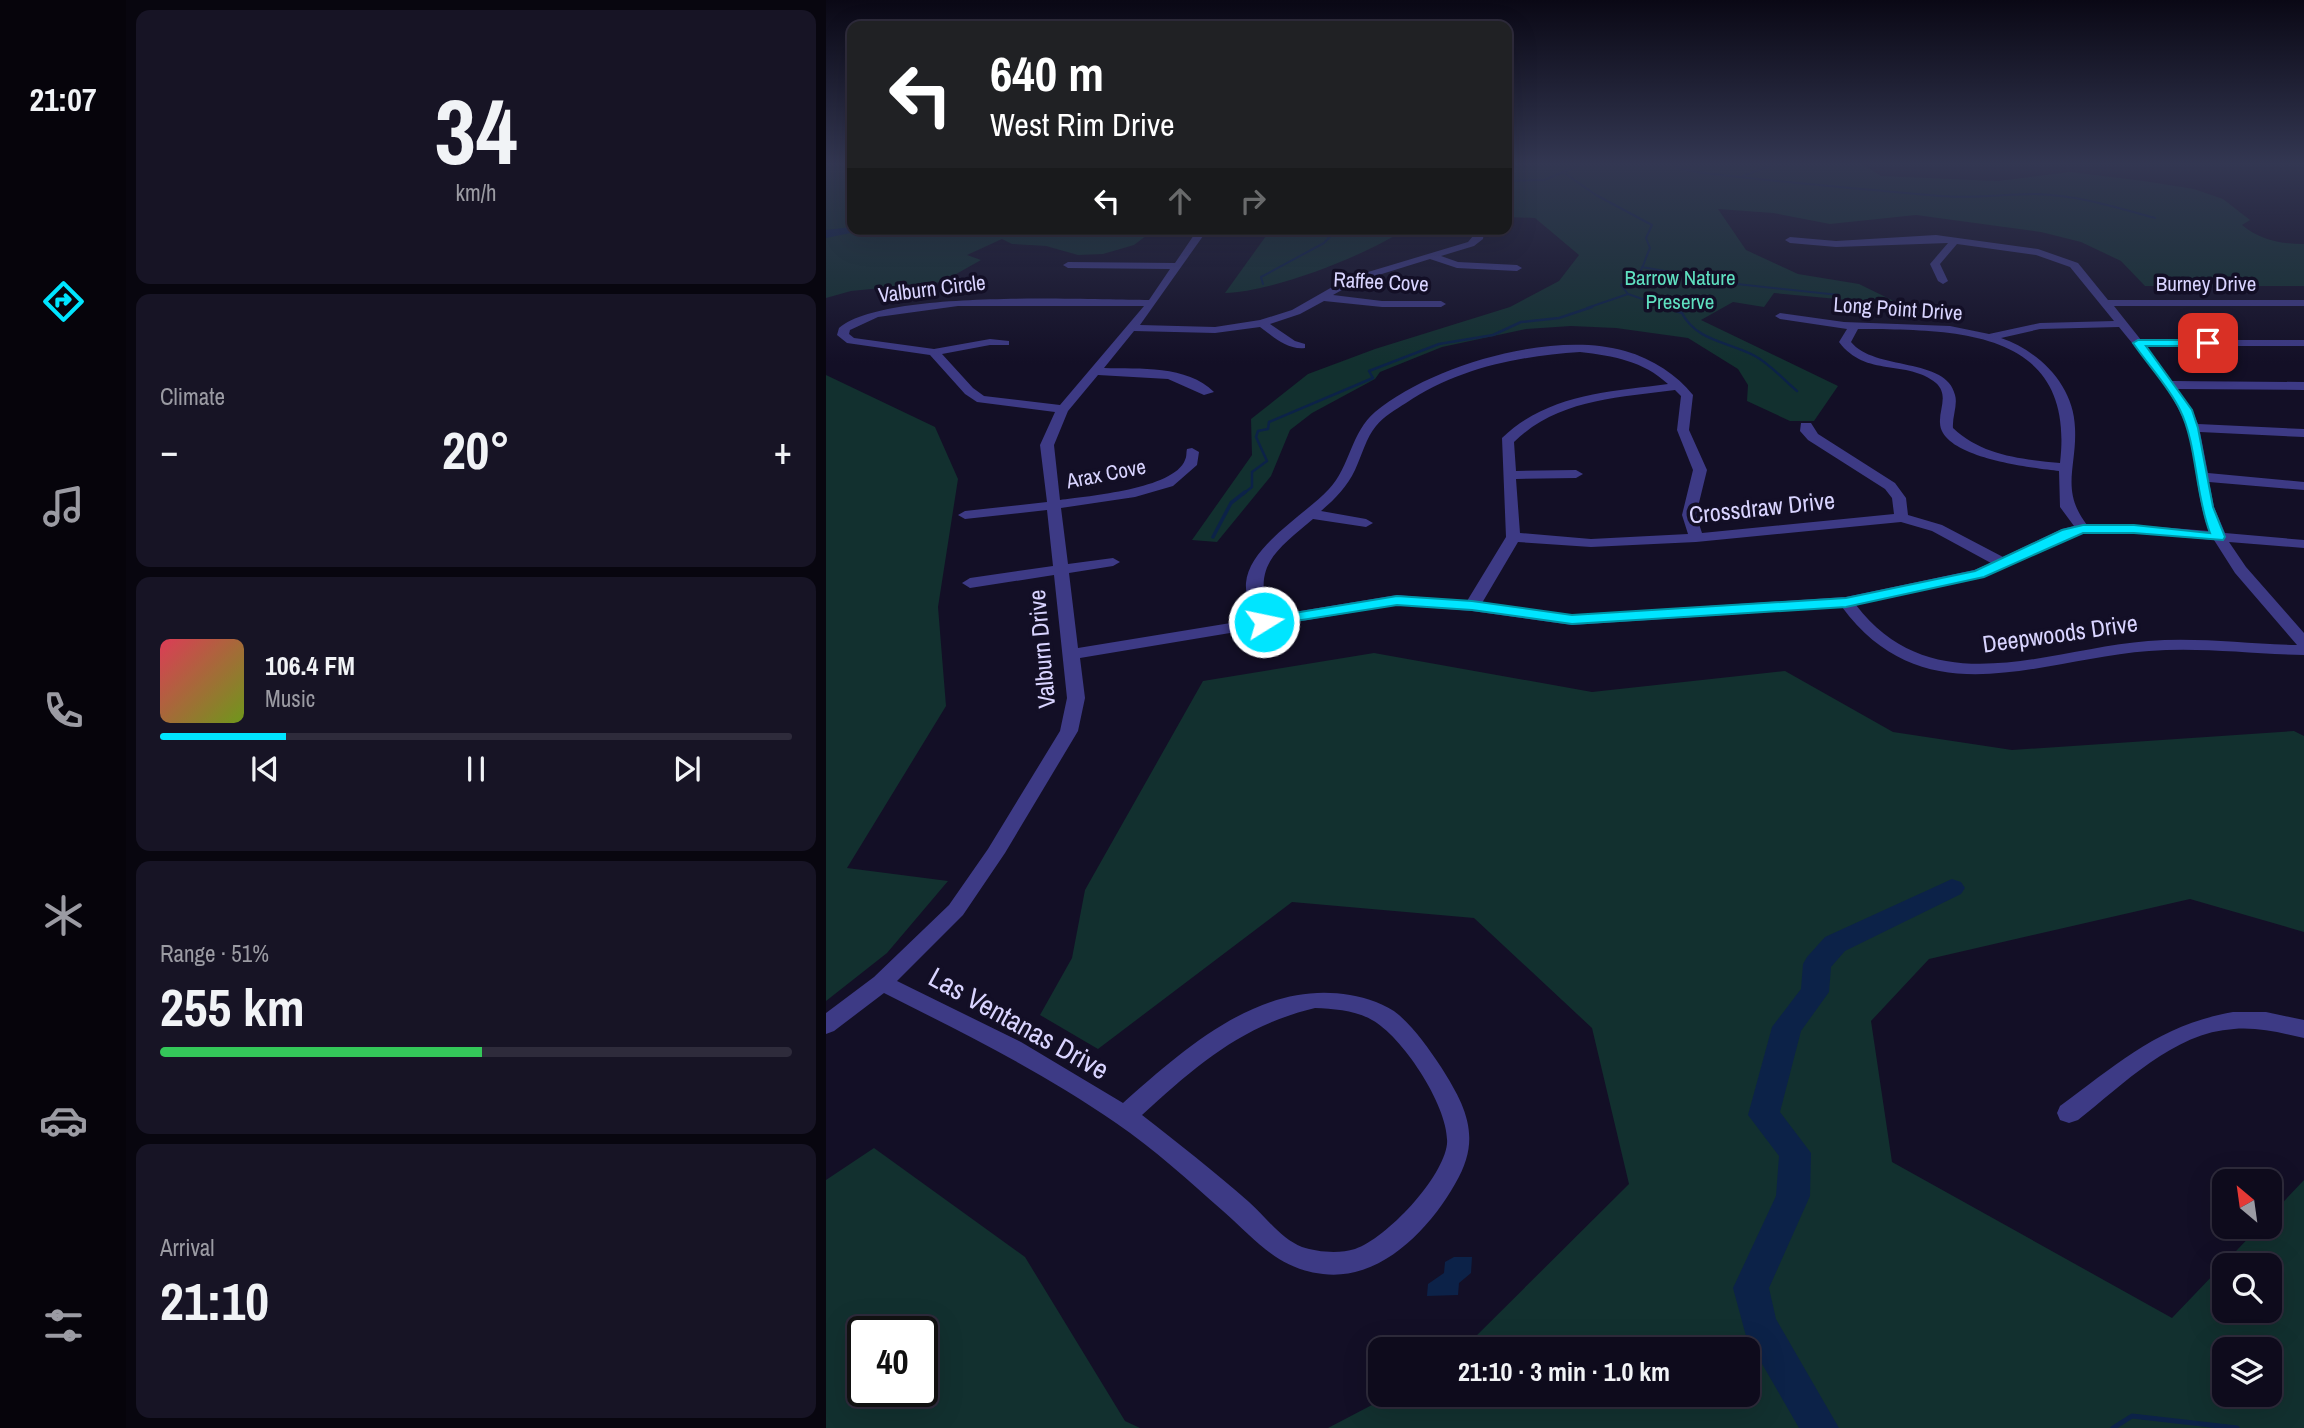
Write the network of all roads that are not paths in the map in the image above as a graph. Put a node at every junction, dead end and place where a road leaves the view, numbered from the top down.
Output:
1 (1199, 235) edge
2 (1479, 235) edge
3 (1790, 240) dead end
4 (1955, 240) junction
5 (1430, 256) junction
6 (1068, 265) dead end
7 (1178, 266) junction
8 (1517, 268) dead end
9 (1944, 281) dead end
10 (1320, 297) junction
11 (1152, 303) junction
12 (2107, 303) junction
13 (2304, 303) edge
14 (1441, 304) dead end
15 (1780, 316) dead end
16 (1262, 323) junction
17 (2123, 324) junction
18 (1854, 326) junction
19 (1132, 328) junction
20 (1990, 337) junction
21 (1004, 343) dead end
22 (2138, 343) junction
23 (2304, 343) edge
24 (1301, 346) dead end
25 (934, 352) junction
26 (1094, 371) junction
27 (2169, 385) junction
28 (1681, 386) junction
29 (2304, 386) edge
30 (1208, 393) dead end
31 (1063, 409) junction
32 (1806, 426) dead end
33 (2193, 428) junction
34 (2304, 433) edge
35 (1192, 452) dead end
36 (2067, 468) junction
37 (1576, 474) dead end
38 (1509, 475) junction
39 (2202, 478) junction
40 (2304, 486) edge
41 (1052, 505) junction
42 (1311, 514) junction
43 (965, 515) dead end
44 (1901, 518) junction
45 (1366, 523) dead end
46 (2083, 529) junction
47 (1513, 537) junction
48 (2218, 537) junction
49 (1696, 538) junction
50 (2304, 544) edge
51 (1113, 562) dead end
52 (2004, 564) junction
53 (1059, 569) junction
54 (970, 583) dead end
55 (1846, 602) junction
56 (1472, 606) junction
57 (1264, 622) junction
58 (2304, 643) edge
59 (2304, 650) edge
60 (1072, 654) junction
61 (882, 983) junction
62 (826, 1025) edge
63 (2304, 1029) edge
64 (2069, 1112) dead end
65 (1125, 1116) junction

1 - 7 street, Valburn Drive
2 - 5 street
3 - 4 street
4 - 9 street
4 - 12 street
5 - 8 street
5 - 10 street
6 - 7 street
7 - 11 street, Valburn Drive
10 - 14 street, Raffee Cove
10 - 16 street
11 - 19 street, Valburn Drive
11 - 25 street, Valburn Circle
12 - 13 street, Burney Drive
12 - 17 street
15 - 18 street, Long Point Drive
16 - 19 street
16 - 24 street
17 - 20 street
17 - 22 street
18 - 20 street, Long Point Drive
18 - 36 street
19 - 26 street, Valburn Drive
20 - 36 street, Long Point Drive
21 - 25 street
22 - 23 street
22 - 27 street
25 - 31 street
26 - 30 street
26 - 31 street, Valburn Drive
27 - 29 street
27 - 33 street
28 - 38 street
28 - 42 street
28 - 49 street
31 - 41 street, Valburn Drive
32 - 44 street
33 - 34 street
33 - 39 street
35 - 41 street, Arax Cove
36 - 46 street, Long Point Drive
37 - 38 street
38 - 47 street
39 - 40 street
39 - 48 street
41 - 43 street, Arax Cove
41 - 53 street, Valburn Drive
42 - 45 street
42 - 57 street
44 - 49 street, Crossdraw Drive
44 - 52 street, Crossdraw Drive
46 - 48 street
46 - 52 street
47 - 49 street, Crossdraw Drive
47 - 56 street
48 - 50 street
48 - 58 street
51 - 53 street
52 - 55 street
53 - 54 street
53 - 60 street, Valburn Drive
55 - 56 street
55 - 59 street, Deepwoods Drive
56 - 57 street
57 - 60 street
60 - 61 street, Valburn Drive
61 - 62 street, Valburn Drive
61 - 65 street, Las Ventanas Drive
63 - 64 street
65 - 65 street, Las Ventanas Drive

